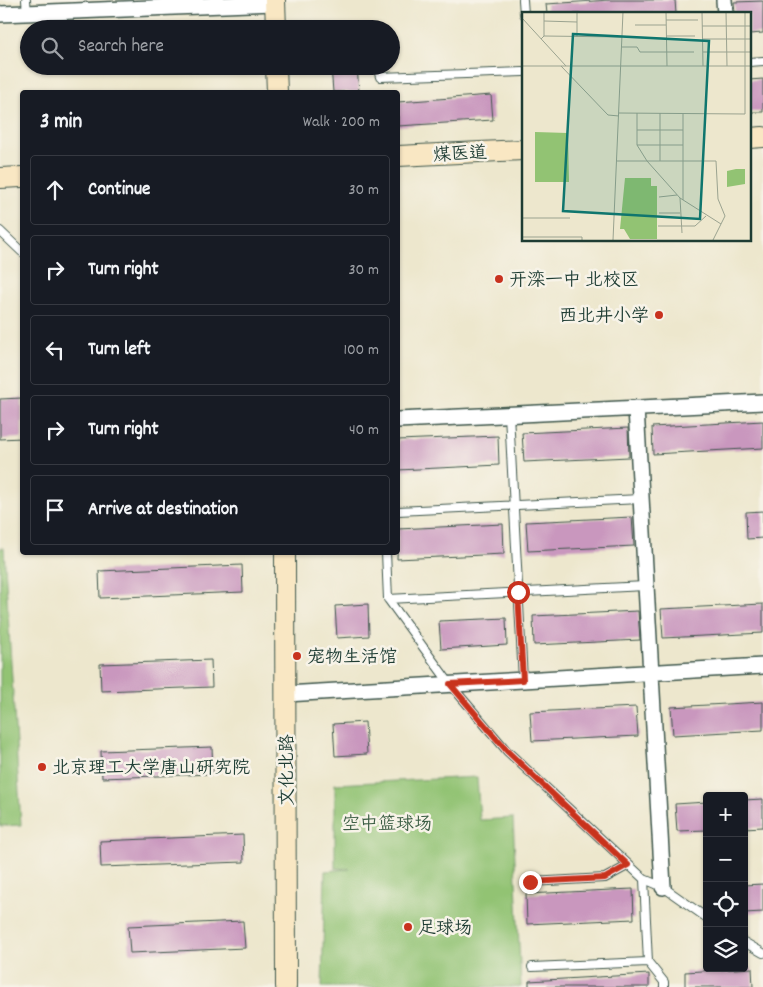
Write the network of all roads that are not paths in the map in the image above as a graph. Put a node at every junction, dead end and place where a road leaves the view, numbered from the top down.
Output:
1 (275, 1) edge
2 (27, 6) edge
3 (0, 14) edge
4 (276, 20) edge
5 (763, 61) edge
6 (750, 62) edge
7 (522, 72) edge
8 (276, 75) edge
9 (379, 75) edge
10 (277, 90) edge
11 (763, 137) edge
12 (750, 138) edge
13 (522, 150) edge
14 (400, 156) edge
15 (20, 177) edge
16 (0, 178) edge
17 (0, 231) edge
18 (20, 250) edge
19 (763, 402) edge
20 (636, 408) junction
21 (509, 414) junction
22 (400, 420) edge
23 (640, 498) junction
24 (513, 505) junction
25 (400, 511) edge
26 (284, 555) edge
27 (386, 555) edge
28 (645, 586) junction
29 (518, 592) junction
30 (388, 599) junction
31 (763, 666) edge
32 (650, 673) junction
33 (523, 680) junction
34 (450, 684) junction
35 (286, 694) junction
36 (628, 865) junction
37 (644, 879) junction
38 (530, 882) dead end
39 (662, 887) junction
40 (703, 915) edge
41 (748, 944) edge
42 (763, 953) edge
43 (648, 962) junction
44 (532, 967) dead end
45 (286, 987) edge
46 (664, 987) edge

1 - 2 street
1 - 4 street
2 - 3 street
5 - 6 lane
7 - 9 lane
8 - 10 street
11 - 12 street
13 - 14 street, 煤医道
15 - 16 street
17 - 18 lane
19 - 20 street
20 - 21 street
20 - 23 street
21 - 22 street
21 - 24 lane
23 - 24 lane
23 - 28 street
24 - 25 lane
24 - 29 lane
26 - 35 street, 文化北路
27 - 30 lane
28 - 29 lane
28 - 32 street
29 - 30 lane
29 - 33 lane
30 - 34 lane
31 - 32 street
32 - 33 street
32 - 39 street
33 - 34 street
34 - 35 street
34 - 36 lane
35 - 45 street, 文化北路
36 - 37 lane
36 - 38 lane
37 - 39 lane
37 - 43 lane
39 - 40 lane
41 - 42 lane
43 - 44 lane
43 - 46 lane

